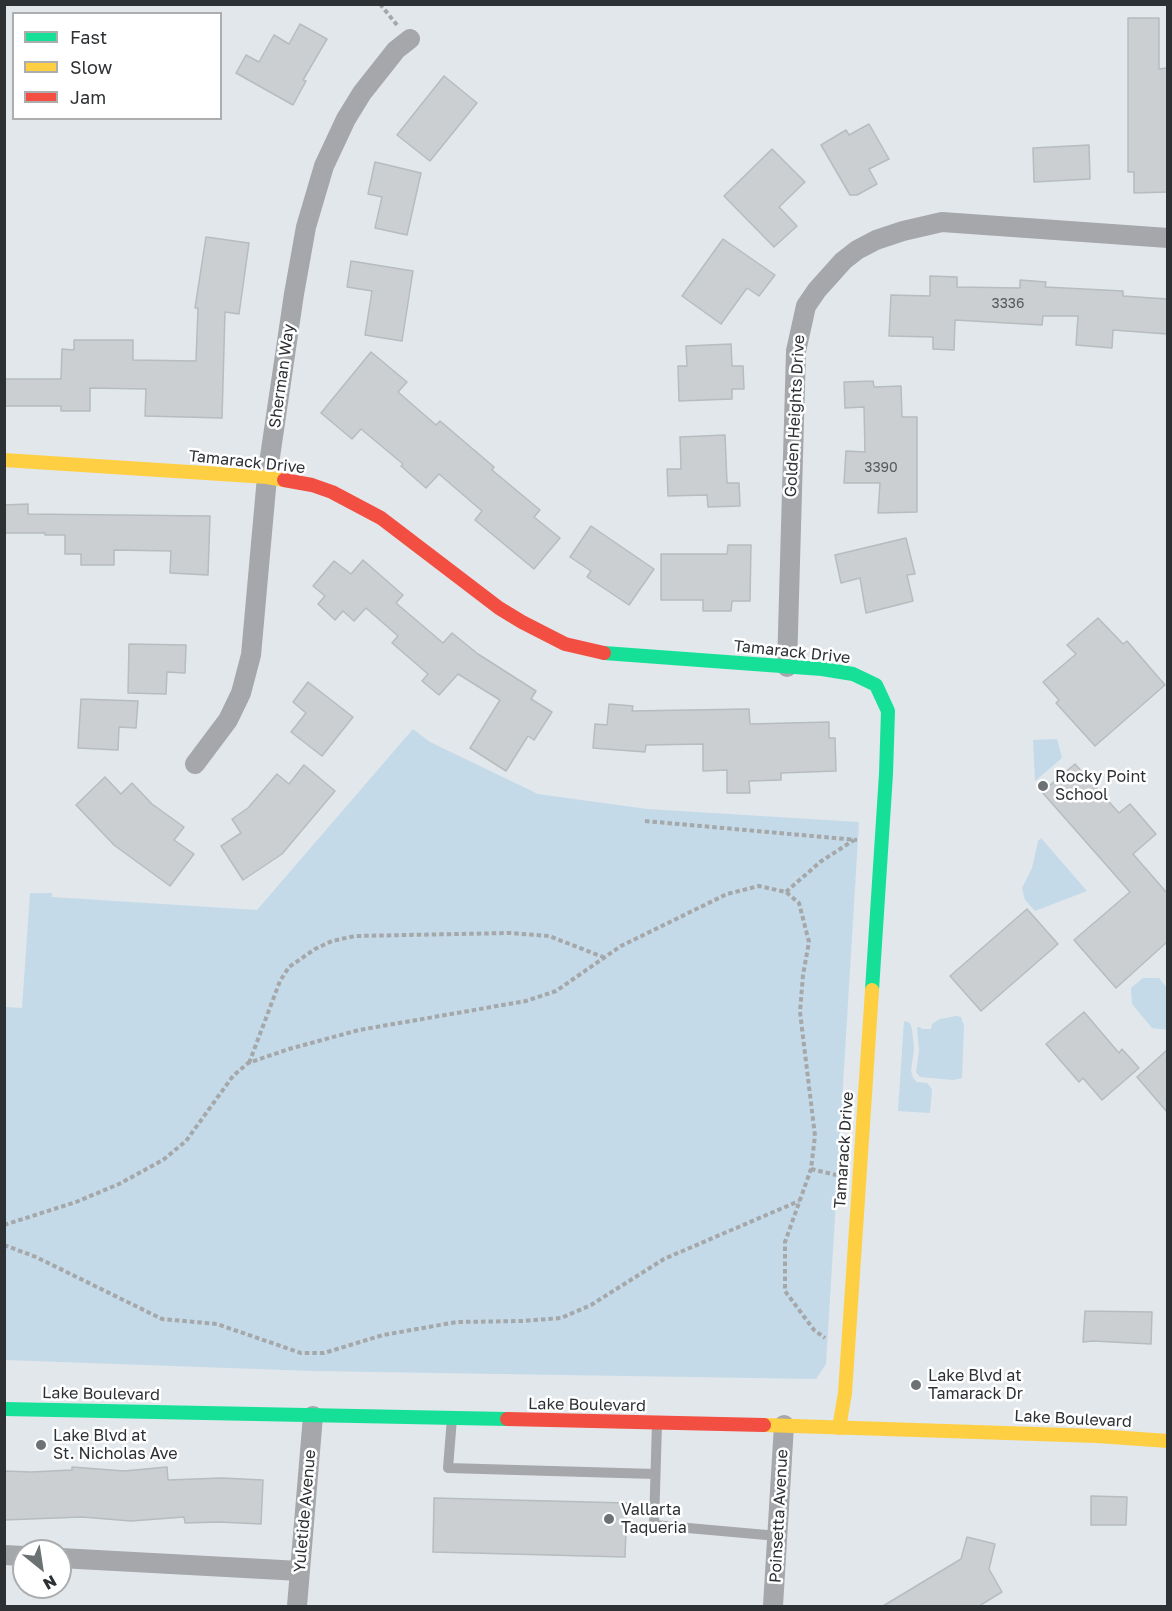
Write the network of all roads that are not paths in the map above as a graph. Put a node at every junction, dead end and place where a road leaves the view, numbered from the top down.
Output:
1 (410, 39) dead end
2 (1167, 238) edge
3 (4, 460) edge
4 (267, 477) junction
5 (787, 667) junction
6 (195, 764) dead end
7 (4, 1409) edge
8 (313, 1416) junction
9 (452, 1418) junction
10 (657, 1422) junction
11 (784, 1425) junction
12 (839, 1428) junction
13 (1167, 1441) edge
14 (655, 1474) junction
15 (777, 1536) junction
16 (72, 1559) edge
17 (300, 1571) junction
18 (297, 1606) edge
19 (773, 1606) edge

1 - 4 street, Sherman Way
2 - 5 street, Golden Heights Drive
3 - 4 street, Tamarack Drive
4 - 5 street, Tamarack Drive
4 - 6 street, Sherman Way
5 - 12 street, Tamarack Drive
7 - 8 street, Lake Boulevard
8 - 9 street, Lake Boulevard
8 - 17 street, Yuletide Avenue
9 - 10 street, Lake Boulevard
9 - 14 lane
10 - 11 street, Lake Boulevard
10 - 14 lane
11 - 12 street, Lake Boulevard
11 - 15 street, Poinsetta Avenue
12 - 13 street, Lake Boulevard
14 - 15 lane
15 - 19 street, Poinsetta Avenue
16 - 17 street
17 - 18 street, Yuletide Avenue

